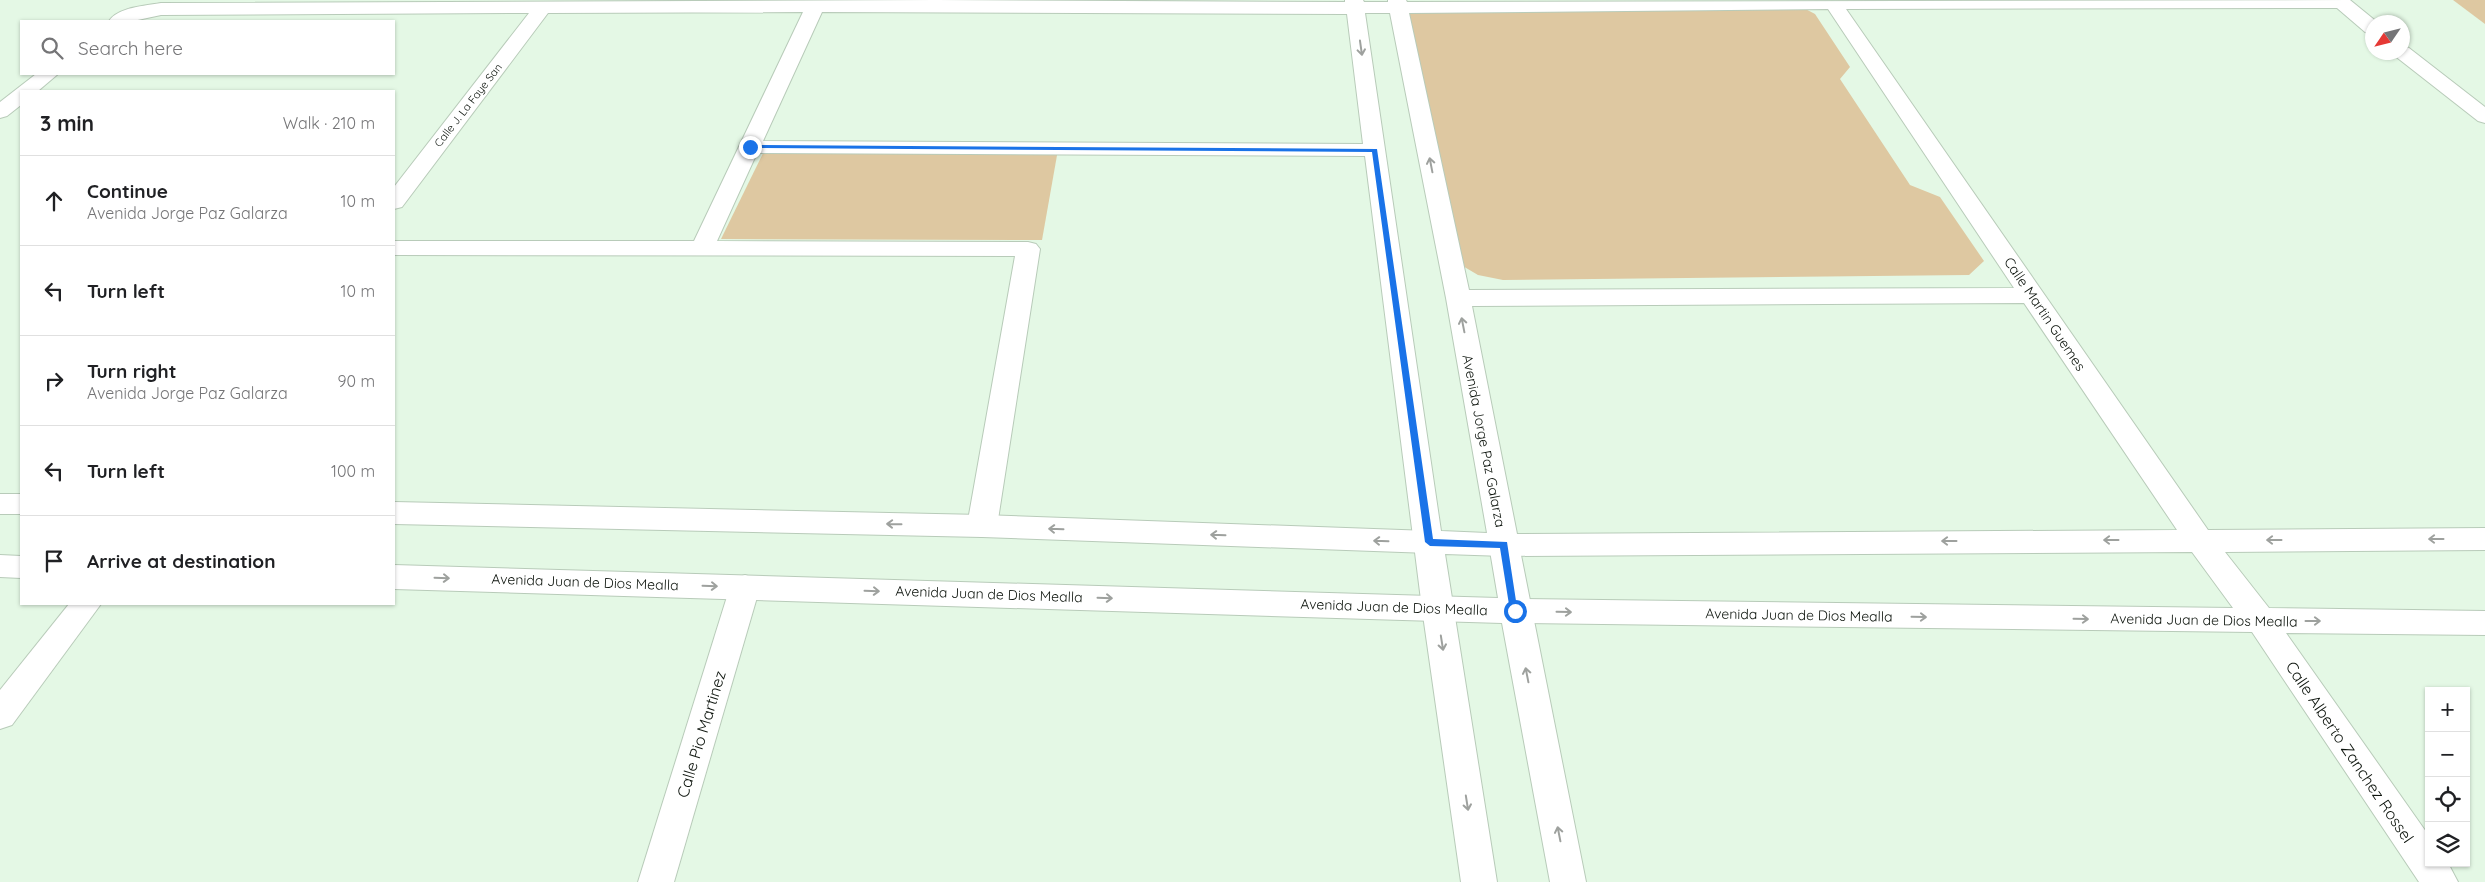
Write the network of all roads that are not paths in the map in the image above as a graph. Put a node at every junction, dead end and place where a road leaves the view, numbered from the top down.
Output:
1 (2067, 1) edge
2 (2340, 1) edge
3 (938, 3) edge
4 (1833, 3) junction
5 (1354, 4) edge
6 (1398, 4) edge
7 (815, 6) junction
8 (542, 9) junction
9 (120, 20) edge
10 (2365, 22) edge
11 (2410, 58) edge
12 (47, 75) edge
13 (27, 90) edge
14 (20, 96) edge
15 (0, 112) edge
16 (2485, 117) edge
17 (750, 147) junction
18 (1375, 150) junction
19 (395, 201) edge
20 (395, 248) edge
21 (702, 249) junction
22 (2032, 295) junction
23 (1458, 298) junction
24 (0, 504) edge
25 (20, 504) edge
26 (395, 513) edge
27 (982, 526) junction
28 (2485, 539) edge
29 (2199, 540) junction
30 (1430, 542) junction
31 (1504, 544) junction
32 (0, 566) edge
33 (20, 567) edge
34 (395, 577) edge
35 (745, 587) junction
36 (85, 605) edge
37 (1437, 608) junction
38 (1515, 611) junction
39 (2261, 621) junction
40 (2485, 622) edge
41 (0, 715) edge
42 (656, 882) edge
43 (1479, 882) edge
44 (1568, 882) edge
45 (2440, 882) edge

1 - 2 street
1 - 4 street
2 - 10 street
3 - 5 street
3 - 7 street
4 - 6 street
4 - 22 street, Calle Martin Guemes
5 - 6 street
5 -> 18 street
23 -> 6 street, Avenida Jorge Paz Galarza
7 - 8 street
7 - 17 street
8 - 9 street
8 - 19 street, Calle J. La Faye San
11 - 16 street
12 - 13 street
14 - 15 street
17 - 18 street
17 - 21 street
18 - 30 street
20 - 21 street
21 - 27 street
22 - 23 street
22 - 29 street, Calle Martin Guemes
31 -> 23 street, Avenida Jorge Paz Galarza
24 - 25 street
27 -> 26 street
30 -> 27 street
28 -> 29 street
29 -> 31 street
29 - 39 street, Calle Martin Guemes
30 - 31 street
30 - 37 street
31 - 38 street, Avenida Jorge Paz Galarza
32 - 33 street
34 -> 35 street, Avenida Juan de Dios Mealla
35 -> 37 street, Avenida Juan de Dios Mealla
35 - 42 street, Calle Pio Martinez
36 - 41 street
37 - 38 street, Avenida Juan de Dios Mealla
37 -> 43 street
38 -> 39 street, Avenida Juan de Dios Mealla
44 -> 38 street, Avenida Jorge Paz Galarza
39 -> 40 street, Avenida Juan de Dios Mealla
39 - 45 street, Calle Alberto Zanchez Rossel

